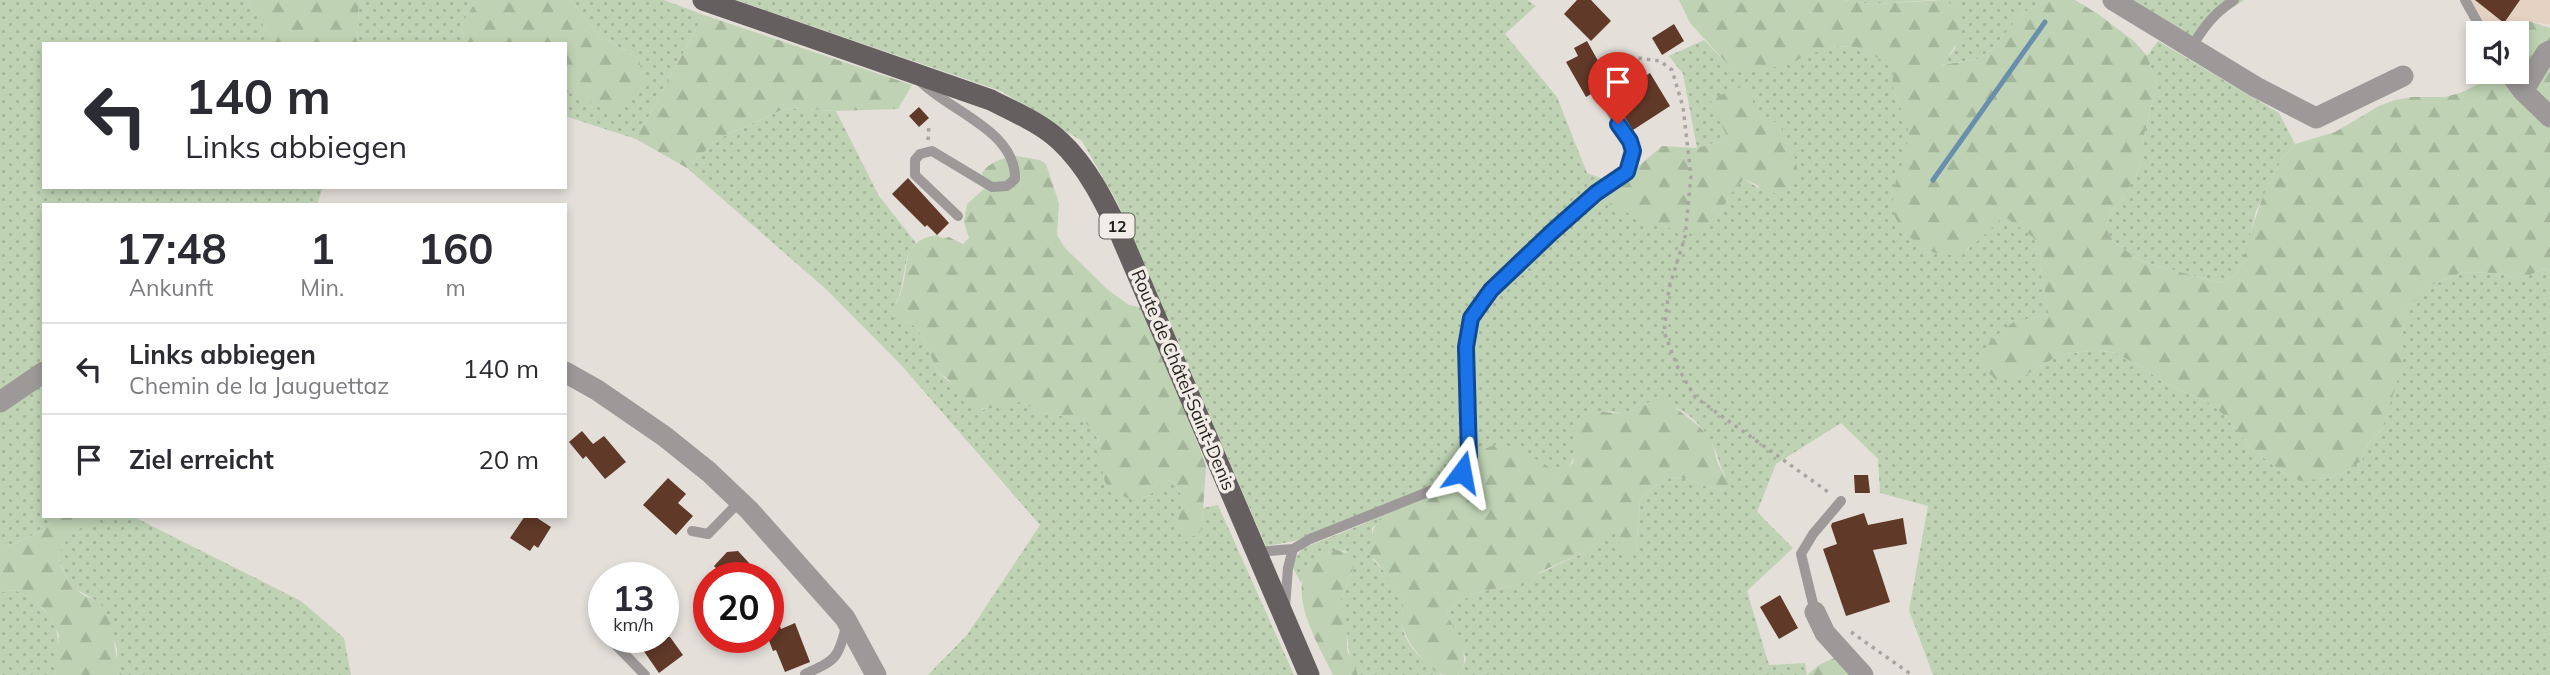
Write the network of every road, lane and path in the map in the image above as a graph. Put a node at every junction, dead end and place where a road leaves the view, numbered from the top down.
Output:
1 (703, 0) edge
2 (2113, 0) edge
3 (2234, 0) edge
4 (2465, 0) edge
5 (2477, 21) edge
6 (2191, 48) junction
7 (2550, 51) edge
8 (1617, 58) joint
9 (913, 73) junction
10 (2403, 76) dead end
11 (2518, 84) edge
12 (2523, 91) junction
13 (2550, 117) edge
14 (958, 216) dead end
15 (42, 373) edge
16 (567, 373) edge
17 (0, 402) edge
18 (740, 501) junction
19 (1841, 502) joint
20 (692, 531) dead end
21 (1293, 549) junction
22 (1256, 552) junction
23 (1815, 612) joint
24 (1284, 617) junction
25 (847, 621) junction
26 (1844, 627) dead end
27 (624, 653) edge
28 (805, 674) edge
29 (645, 675) edge
30 (876, 675) edge
31 (1309, 675) edge
32 (1863, 675) edge
33 (1912, 675) edge

1 - 9 main road, Route de Châtel-Saint-Denis / 12
2 - 6 street
3 - 6 lane
4 - 5 lane
6 - 10 street
7 - 12 street
8 - 19 path
8 - 21 lane
9 - 14 lane
9 - 22 main road, Route de Châtel-Saint-Denis / 12
11 - 12 street
12 - 13 street
15 - 17 street
16 - 18 street
18 - 20 lane
18 - 25 street
19 - 23 lane
21 - 22 lane
21 - 24 lane
22 - 24 main road, Route de Châtel-Saint-Denis / 12
23 - 32 street
24 - 31 main road, Route de Châtel-Saint-Denis / 12
25 - 28 lane
25 - 30 street
26 - 33 path
27 - 29 lane

